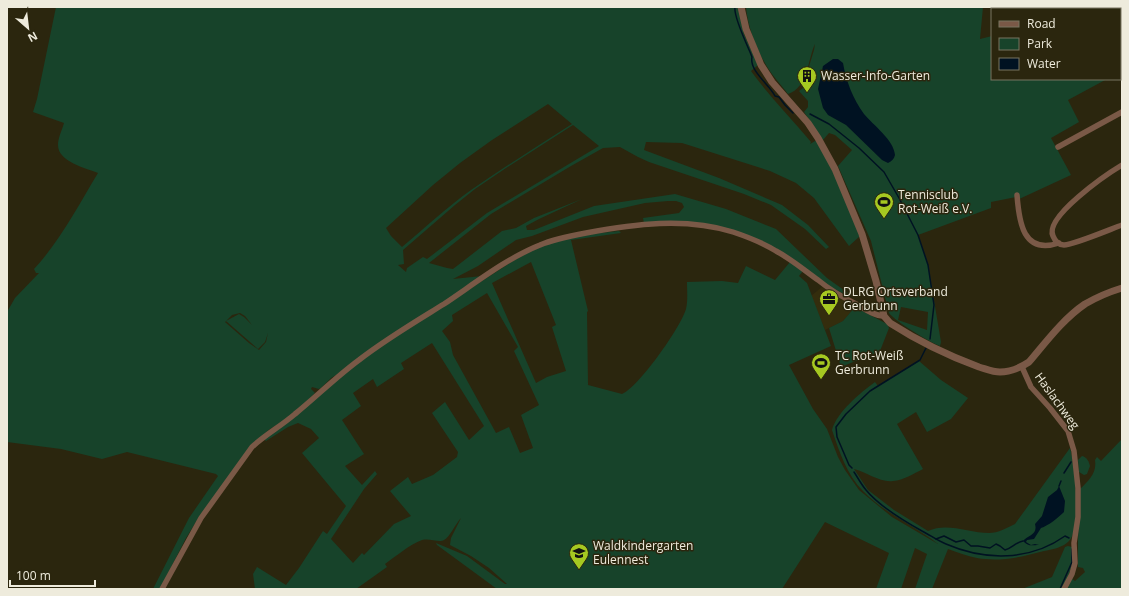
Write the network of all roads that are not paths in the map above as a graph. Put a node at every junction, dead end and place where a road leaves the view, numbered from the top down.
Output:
1 (741, 7) edge
2 (1122, 112) edge
3 (1058, 147) dead end
4 (1122, 165) edge
5 (1016, 195) dead end
6 (1122, 225) edge
7 (1059, 243) junction
8 (1122, 288) edge
9 (888, 320) junction
10 (1022, 367) junction
11 (162, 589) edge
12 (1064, 589) edge

1 - 9 street
2 - 3 street
4 - 7 street
5 - 7 street
6 - 7 street
8 - 10 street
9 - 10 street
9 - 11 street
10 - 12 street, Haslachweg

